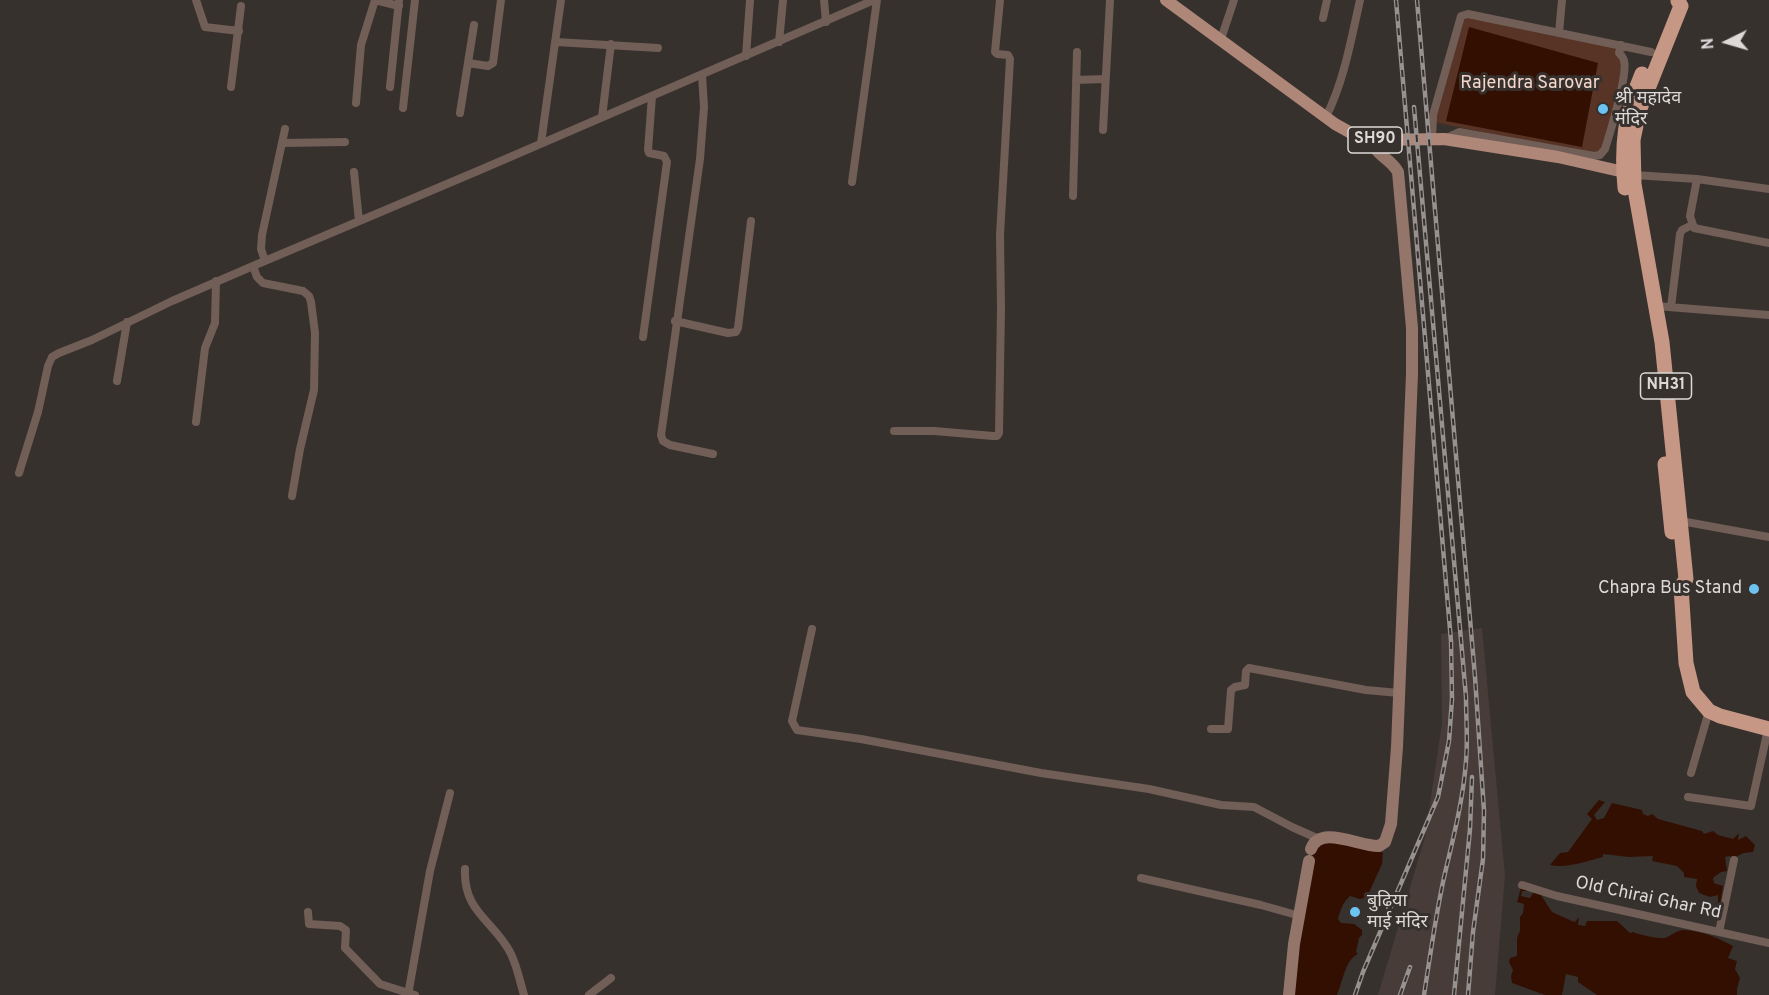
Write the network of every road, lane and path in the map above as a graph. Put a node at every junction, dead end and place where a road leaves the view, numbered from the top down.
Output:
1 (196, 0) edge
2 (375, 0) edge
3 (415, 0) edge
4 (501, 0) edge
5 (561, 0) edge
6 (750, 0) edge
7 (783, 0) edge
8 (824, 0) edge
9 (876, 0) edge
10 (1000, 0) edge
11 (1110, 0) edge
12 (1167, 0) edge
13 (1234, 0) edge
14 (1327, 0) edge
15 (1360, 0) edge
16 (1562, 0) edge
17 (1678, 1) edge
18 (399, 3) edge
19 (241, 6) dead end
20 (1323, 18) dead end
21 (826, 22) junction
22 (474, 25) dead end
23 (239, 31) junction
24 (1559, 33) junction
25 (1221, 39) junction
26 (556, 42) junction
27 (779, 42) junction
28 (610, 44) junction
29 (1621, 45) junction
30 (658, 48) dead end
31 (1077, 52) dead end
32 (1651, 52) junction
33 (746, 56) junction
34 (468, 63) junction
35 (702, 75) junction
36 (1104, 79) junction
37 (1076, 80) junction
38 (231, 87) dead end
39 (390, 87) dead end
40 (652, 96) junction
41 (356, 103) dead end
42 (403, 108) dead end
43 (460, 113) dead end
44 (602, 117) junction
45 (1326, 117) junction
46 (285, 129) dead end
47 (1103, 130) dead end
48 (1438, 139) junction
49 (1372, 140) junction
50 (283, 142) junction
51 (345, 142) dead end
52 (541, 143) junction
53 (354, 172) dead end
54 (1629, 173) junction
55 (1697, 179) junction
56 (852, 182) dead end
57 (1769, 189) edge
58 (1073, 196) dead end
59 (751, 221) dead end
60 (359, 222) junction
61 (1692, 225) junction
62 (1769, 243) edge
63 (265, 261) junction
64 (253, 266) junction
65 (216, 281) junction
66 (1663, 307) junction
67 (1769, 315) edge
68 (675, 321) junction
69 (127, 322) junction
70 (643, 337) dead end
71 (117, 381) dead end
72 (196, 422) dead end
73 (894, 431) dead end
74 (713, 454) dead end
75 (20, 473) dead end
76 (292, 496) dead end
77 (1681, 521) junction
78 (1769, 537) edge
79 (1682, 587) junction
80 (812, 629) dead end
81 (1400, 693) junction
82 (1709, 711) junction
83 (1211, 729) dead end
84 (1769, 729) edge
85 (1691, 773) dead end
86 (450, 793) dead end
87 (1688, 797) dead end
88 (1319, 839) junction
89 (1734, 860) dead end
90 (465, 869) dead end
91 (1141, 878) dead end
92 (1522, 885) dead end
93 (308, 912) dead end
94 (1300, 916) junction
95 (1719, 932) junction
96 (1769, 943) edge
97 (610, 978) dead end
98 (410, 994) edge
99 (524, 995) edge
100 (589, 995) edge
101 (1289, 995) edge

1 - 23 street
2 - 18 street
2 - 41 street
3 - 42 street
4 - 34 street
5 - 26 street
6 - 33 street
7 - 27 street
8 - 21 street
9 - 21 street
9 - 56 street
10 - 73 street
11 - 36 street
12 - 25 main road, SH90
13 - 25 street
14 - 20 street
15 - 45 street
16 - 24 street
17 - 32 highway, NH31
17 - 54 highway, NH31
18 - 39 street
19 - 23 street
21 - 27 street
22 - 34 street
23 - 38 street
24 - 29 street
24 - 48 street
25 - 45 main road, SH90
26 - 28 street
26 - 52 street
27 - 33 street
28 - 30 street
28 - 44 street
29 - 32 street
29 - 48 street
31 - 37 street
32 - 54 highway, NH31
33 - 35 street
34 - 43 street
35 - 40 street
35 - 68 street
36 - 37 street
36 - 47 street
37 - 58 street
40 - 44 street
40 - 70 street
44 - 52 street
45 - 49 main road, SH90
46 - 50 street
48 - 49 main road, SH90
48 - 54 main road, SH90
49 - 81 street
50 - 51 street
50 - 63 street
52 - 60 street
53 - 60 street
54 - 55 street
54 - 66 highway, NH31
54 - 79 highway, NH31
55 - 57 street
55 - 61 street
59 - 68 street
60 - 63 street
61 - 62 street
61 - 66 street
63 - 64 street
64 - 65 street
64 - 76 street
65 - 69 street
65 - 72 street
66 - 67 street
66 - 77 highway, NH31
68 - 74 street
69 - 71 street
69 - 75 street
77 - 78 street
77 - 79 highway, NH31
79 - 82 highway, NH31
80 - 88 street
81 - 83 street
81 - 88 street
82 - 84 highway
82 - 85 street
84 - 87 street
86 - 98 street
88 - 94 street
89 - 95 street
90 - 99 street
91 - 94 street
92 - 95 street, Old Chirai Ghar Rd
93 - 98 street
94 - 101 street
95 - 96 street, Old Chirai Ghar Rd
97 - 100 street

